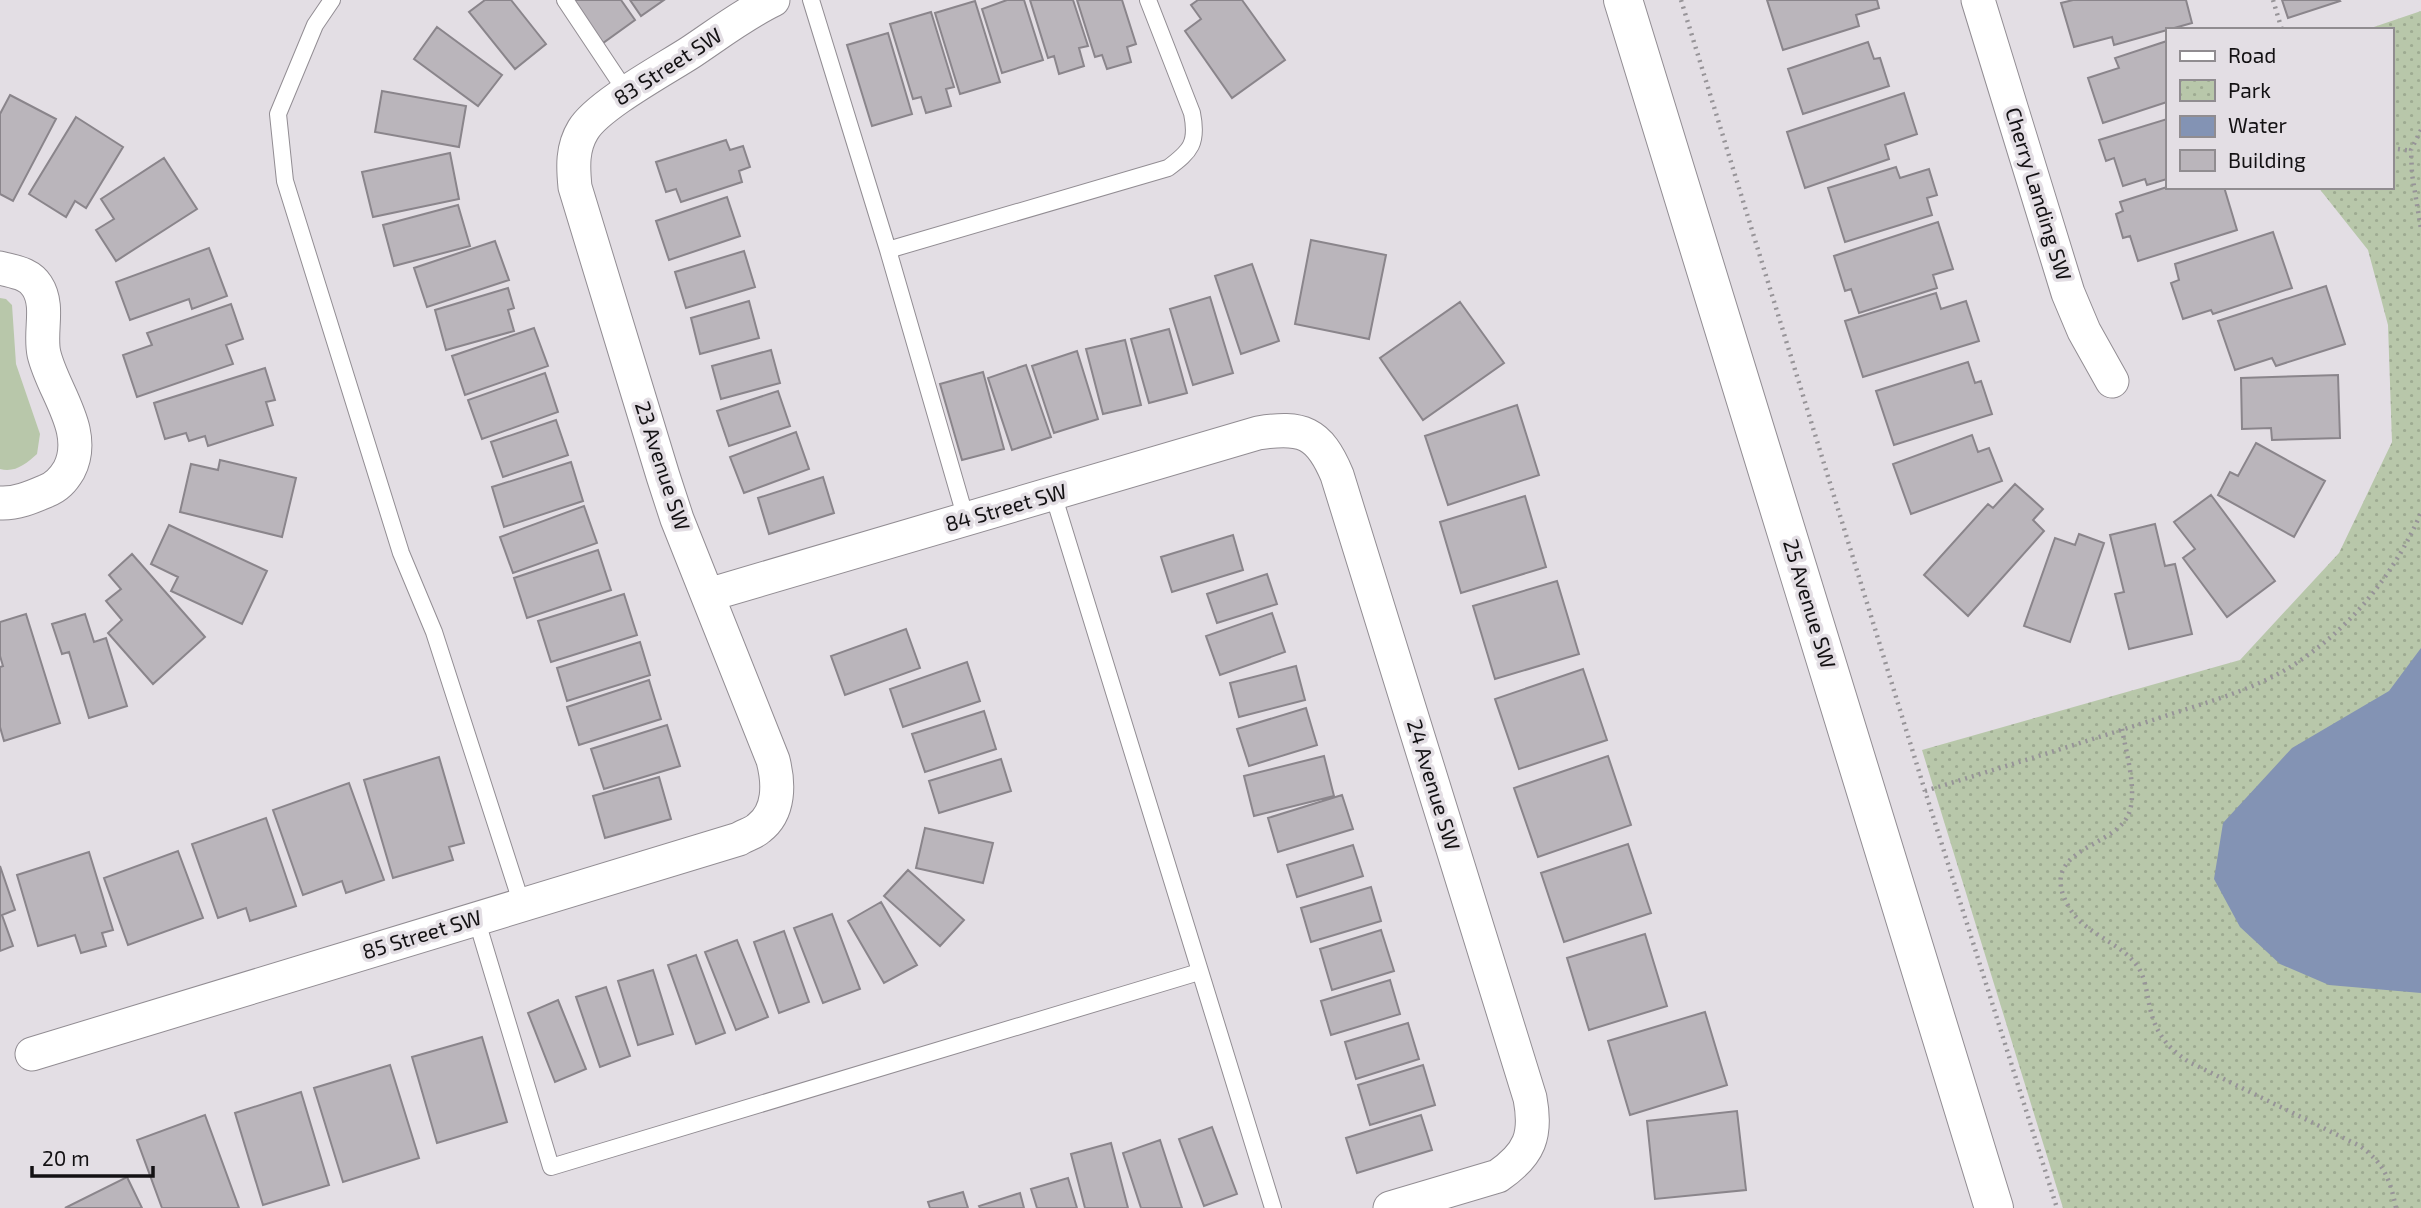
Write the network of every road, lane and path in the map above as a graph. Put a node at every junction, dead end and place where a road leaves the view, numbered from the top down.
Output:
1 (332, 0) edge
2 (565, 0) edge
3 (773, 0) edge
4 (811, 0) edge
5 (1148, 0) edge
6 (1623, 0) edge
7 (1681, 0) edge
8 (1978, 0) edge
9 (2273, 0) edge
10 (2281, 28) edge
11 (627, 93) junction
12 (2421, 130) edge
13 (575, 146) joint
14 (2393, 148) edge
15 (2412, 151) junction
16 (2421, 229) edge
17 (888, 250) junction
18 (0, 268) edge
19 (2112, 381) dead end
20 (1306, 433) joint
21 (1053, 494) junction
22 (0, 503) edge
23 (2421, 513) edge
24 (966, 519) junction
25 (708, 595) junction
26 (2122, 729) junction
27 (778, 779) joint
28 (1925, 791) junction
29 (522, 905) junction
30 (476, 918) junction
31 (1199, 972) junction
32 (32, 1054) dead end
33 (1273, 1208) edge
34 (1390, 1208) edge
35 (1994, 1208) edge
36 (2057, 1208) edge
37 (2396, 1208) edge

1 - 29 lane
2 - 11 lane
3 - 11 street, 83 Street SW
4 - 17 lane
5 - 17 lane
6 - 35 main road, 25 Avenue SW
7 - 28 path
8 - 19 street, Cherry Landing SW
9 - 10 path
11 - 13 street, 83 Street SW
12 - 15 path
13 - 25 street, 23 Avenue SW
14 - 15 path
15 - 16 path
17 - 24 lane
18 - 22 street
20 - 21 street, 84 Street SW
20 - 34 street, 24 Avenue SW
21 - 24 street, 84 Street SW
21 - 31 lane
23 - 26 path
24 - 25 street, 84 Street SW
25 - 27 street, 23 Avenue SW
26 - 28 path
26 - 37 path
27 - 29 street, 85 Street SW
28 - 36 path
29 - 30 street, 85 Street SW
30 - 31 lane
30 - 32 street, 85 Street SW
31 - 33 lane

